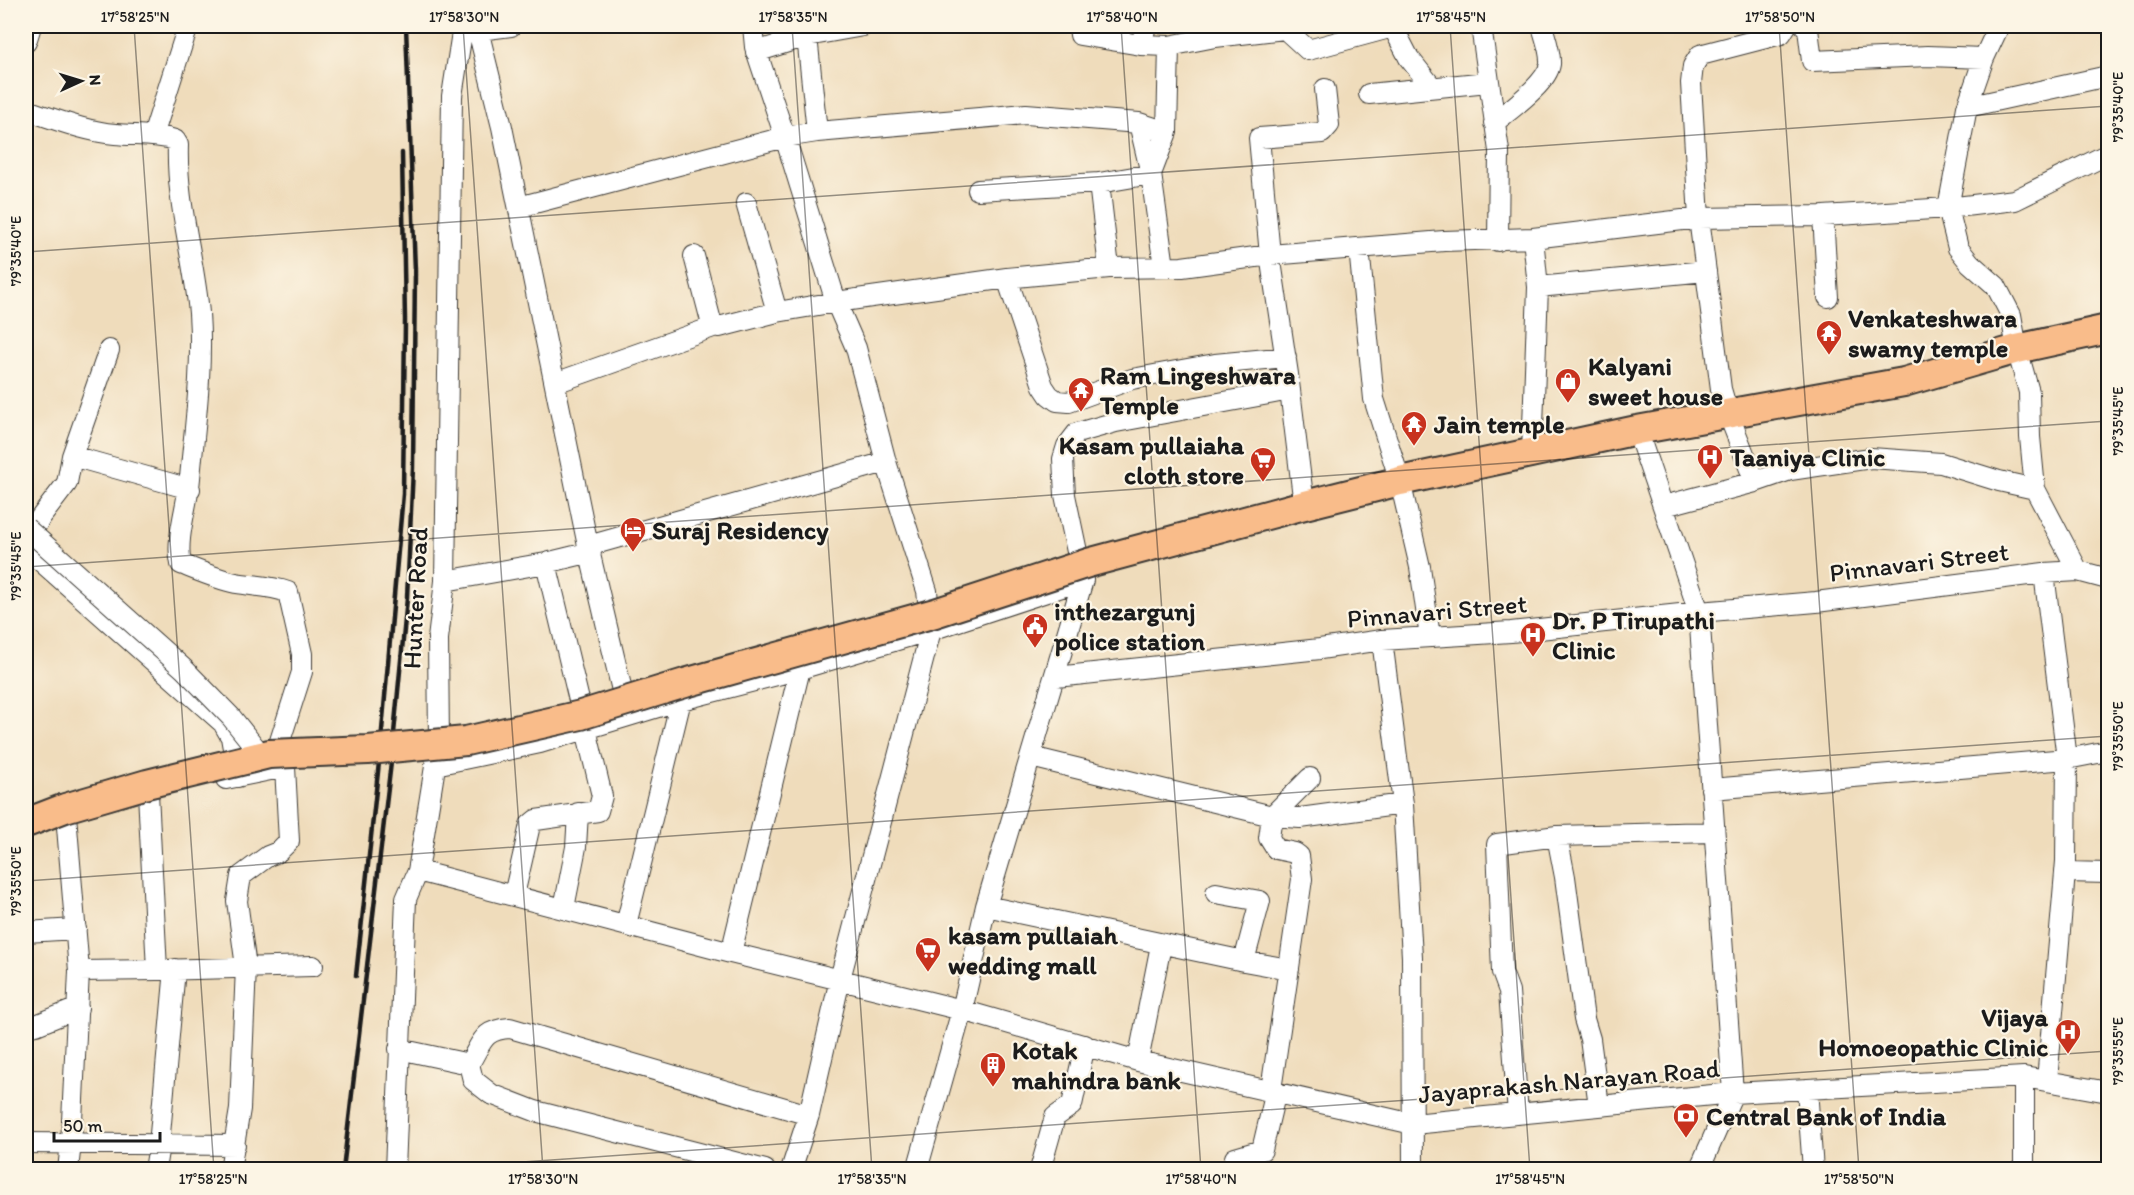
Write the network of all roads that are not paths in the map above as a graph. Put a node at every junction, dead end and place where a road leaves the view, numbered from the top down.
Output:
1 (31, 26) edge
2 (188, 26) edge
3 (511, 26) edge
4 (753, 26) edge
5 (863, 26) edge
6 (1079, 26) edge
7 (1146, 26) edge
8 (1393, 26) edge
9 (1481, 26) edge
10 (1542, 26) edge
11 (1786, 26) edge
12 (1805, 26) edge
13 (1999, 26) edge
14 (473, 27) edge
15 (807, 36) junction
16 (26, 42) edge
17 (1141, 45) junction
18 (1169, 46) junction
19 (756, 52) junction
20 (1984, 58) junction
21 (2109, 76) edge
22 (1488, 82) junction
23 (1432, 87) junction
24 (1325, 89) dead end
25 (1369, 94) dead end
26 (1967, 106) junction
27 (26, 110) edge
28 (1139, 123) junction
29 (1494, 123) junction
30 (817, 132) junction
31 (1167, 132) junction
32 (153, 136) junction
33 (785, 136) junction
34 (2109, 154) edge
35 (1150, 174) junction
36 (1099, 183) junction
37 (978, 190) dead end
38 (747, 203) dead end
39 (519, 207) junction
40 (1948, 208) junction
41 (1823, 216) junction
42 (1700, 218) junction
43 (1533, 238) junction
44 (1498, 241) junction
45 (1359, 248) junction
46 (1270, 255) junction
47 (694, 256) dead end
48 (1164, 267) junction
49 (1109, 268) junction
50 (1706, 272) junction
51 (1007, 278) junction
52 (1538, 287) junction
53 (1828, 297) dead end
54 (836, 302) junction
55 (777, 312) junction
56 (716, 326) junction
57 (2109, 329) edge
58 (109, 350) dead end
59 (2017, 350) junction
60 (1286, 357) junction
61 (555, 383) junction
62 (1290, 390) junction
63 (1728, 413) junction
64 (1637, 430) junction
65 (1532, 454) junction
66 (72, 456) junction
67 (886, 462) junction
68 (1400, 482) junction
69 (1755, 483) junction
70 (190, 489) junction
71 (2035, 489) junction
72 (1298, 506) junction
73 (1664, 506) junction
74 (26, 528) edge
75 (26, 549) edge
76 (589, 549) junction
77 (546, 563) junction
78 (2078, 572) junction
79 (2044, 573) junction
80 (2109, 579) edge
81 (1083, 580) junction
82 (446, 581) junction
83 (1699, 612) junction
84 (931, 630) junction
85 (1431, 637) junction
86 (1382, 640) junction
87 (800, 669) junction
88 (1056, 677) junction
89 (681, 700) junction
90 (628, 716) junction
91 (585, 729) junction
92 (2109, 751) edge
93 (1031, 757) junction
94 (2067, 759) junction
95 (274, 761) junction
96 (435, 765) junction
97 (238, 777) junction
98 (1310, 778) dead end
99 (1711, 789) junction
100 (148, 793) junction
101 (1403, 804) junction
102 (578, 813) junction
103 (66, 815) junction
104 (1272, 816) junction
105 (26, 823) edge
106 (1714, 832) junction
107 (26, 836) edge
108 (1557, 836) junction
109 (418, 870) junction
110 (2066, 872) junction
111 (2109, 873) edge
112 (1216, 893) dead end
113 (514, 895) junction
114 (986, 906) junction
115 (564, 908) junction
116 (626, 925) junction
117 (76, 929) junction
118 (26, 933) edge
119 (1161, 945) junction
120 (731, 953) junction
121 (1244, 962) junction
122 (313, 966) dead end
123 (246, 967) junction
124 (166, 969) junction
125 (1289, 969) junction
126 (79, 971) junction
127 (840, 979) junction
128 (78, 1008) junction
129 (962, 1010) junction
130 (26, 1027) edge
131 (1085, 1045) junction
132 (399, 1049) junction
133 (1138, 1061) junction
134 (469, 1064) junction
135 (2024, 1077) junction
136 (2047, 1081) junction
137 (1807, 1089) junction
138 (1274, 1091) junction
139 (2109, 1092) edge
140 (1733, 1094) junction
141 (1599, 1106) junction
142 (1518, 1114) junction
143 (809, 1115) junction
144 (1413, 1124) junction
145 (26, 1143) edge
146 (71, 1143) junction
147 (159, 1145) junction
148 (235, 1145) junction
149 (68, 1170) edge
150 (155, 1170) edge
151 (230, 1170) edge
152 (395, 1170) edge
153 (765, 1170) edge
154 (791, 1170) edge
155 (917, 1170) edge
156 (1040, 1170) edge
157 (1232, 1170) edge
158 (1413, 1170) edge
159 (1700, 1170) edge
160 (1813, 1170) edge
161 (2024, 1170) edge

1 - 16 street
2 - 32 street
3 - 14 street
4 - 19 street
5 - 15 street
6 - 17 street
7 - 17 street
8 - 18 street
8 - 23 street
9 - 22 street
10 - 29 street
11 - 42 street
12 - 20 street
13 - 20 street
14 - 39 street
14 - 82 street, Hunter Road
15 - 19 street
15 - 30 street
17 - 18 street
18 - 31 street
19 - 33 street
20 - 26 street
21 - 26 street
22 - 23 street
22 - 29 street
23 - 25 street
24 - 46 street
26 - 40 street
27 - 32 street
28 - 30 street
28 - 31 street
28 - 35 street
29 - 44 street
30 - 33 street
31 - 35 street
32 - 70 street
33 - 39 street
33 - 54 street
34 - 40 street
35 - 36 street
35 - 48 street
36 - 37 street
36 - 49 street
38 - 55 street
39 - 61 street
40 - 41 street
40 - 59 street
41 - 42 street
41 - 53 street
42 - 43 street
42 - 50 street
43 - 44 street
43 - 52 street
44 - 45 street
45 - 46 street
45 - 68 street
46 - 48 street
46 - 60 street
47 - 56 street
48 - 49 street
49 - 51 street
50 - 52 street
50 - 63 street
51 - 54 street
51 - 60 street
52 - 65 street
54 - 55 street
54 - 67 street
55 - 56 street
56 - 61 street
57 - 59 highway
58 - 66 street
59 - 63 highway
59 - 71 street
60 - 62 street
61 - 76 street
62 - 72 street
62 - 81 street
63 - 64 highway
63 - 69 street
64 - 65 highway
64 - 73 street
65 - 68 highway
66 - 70 street
66 - 75 street
67 - 76 street
67 - 84 street
68 - 72 highway
68 - 85 street
69 - 71 street
69 - 73 street
70 - 95 street
71 - 78 street
72 - 95 highway, bridge
73 - 83 street
74 - 95 street, bridge
75 - 97 street
76 - 77 street
76 - 90 street
77 - 82 street
77 - 91 street
78 - 79 street, Pinnavari Street
78 - 80 street, Pinnavari Street
79 - 83 street, Pinnavari Street
79 - 94 street
81 - 84 street
81 - 88 street
82 - 96 street, Hunter Road
83 - 85 street, Pinnavari Street
83 - 99 street
84 - 87 street
84 - 127 street
85 - 86 street, Pinnavari Street
86 - 88 street, Pinnavari Street
86 - 101 street
87 - 89 street
87 - 120 street
88 - 93 street
89 - 90 street
89 - 116 street
90 - 91 street
91 - 96 street
91 - 102 street
92 - 94 street
93 - 104 street
93 - 114 street
94 - 99 street
94 - 110 street
95 - 97 street
95 - 105 highway, bridge
95 - 123 street
96 - 109 street, Hunter Road
97 - 100 street
98 - 104 street
99 - 106 street
100 - 103 street
100 - 124 street
101 - 104 street
101 - 144 street
102 - 113 street
102 - 115 street
103 - 107 street
103 - 117 street
104 - 125 street
106 - 108 street
106 - 140 street
108 - 141 street
108 - 142 street
109 - 113 street, Jayaprakash Narayan Road
109 - 132 street, Hunter Road
110 - 111 street
110 - 136 street
112 - 121 street
113 - 115 street, Jayaprakash Narayan Road
114 - 119 street
114 - 129 street
115 - 116 street, Jayaprakash Narayan Road
116 - 120 street, Jayaprakash Narayan Road
117 - 118 street
117 - 126 street
119 - 121 street
119 - 133 street
120 - 127 street, Jayaprakash Narayan Road
121 - 125 street
122 - 123 street
123 - 124 street
123 - 148 street
124 - 126 street
124 - 147 street
125 - 138 street
126 - 128 street
127 - 129 street, Jayaprakash Narayan Road
127 - 143 street
128 - 130 street
128 - 146 street
129 - 131 street, Jayaprakash Narayan Road
129 - 155 street
131 - 133 street, Jayaprakash Narayan Road
131 - 156 street
132 - 134 street
132 - 152 street, Hunter Road
133 - 138 street, Jayaprakash Narayan Road
134 - 143 street
134 - 153 street
135 - 136 street, Jayaprakash Narayan Road
135 - 137 street, Jayaprakash Narayan Road
135 - 161 street
136 - 139 street, Jayaprakash Narayan Road
137 - 140 street, Jayaprakash Narayan Road
137 - 160 street
138 - 144 street, Jayaprakash Narayan Road
138 - 157 street
140 - 141 street, Jayaprakash Narayan Road
140 - 159 street
141 - 142 street, Jayaprakash Narayan Road
142 - 144 street, Jayaprakash Narayan Road
143 - 154 street
144 - 158 street
145 - 146 street
146 - 147 street
146 - 149 street
147 - 148 street
147 - 150 street
148 - 151 street

